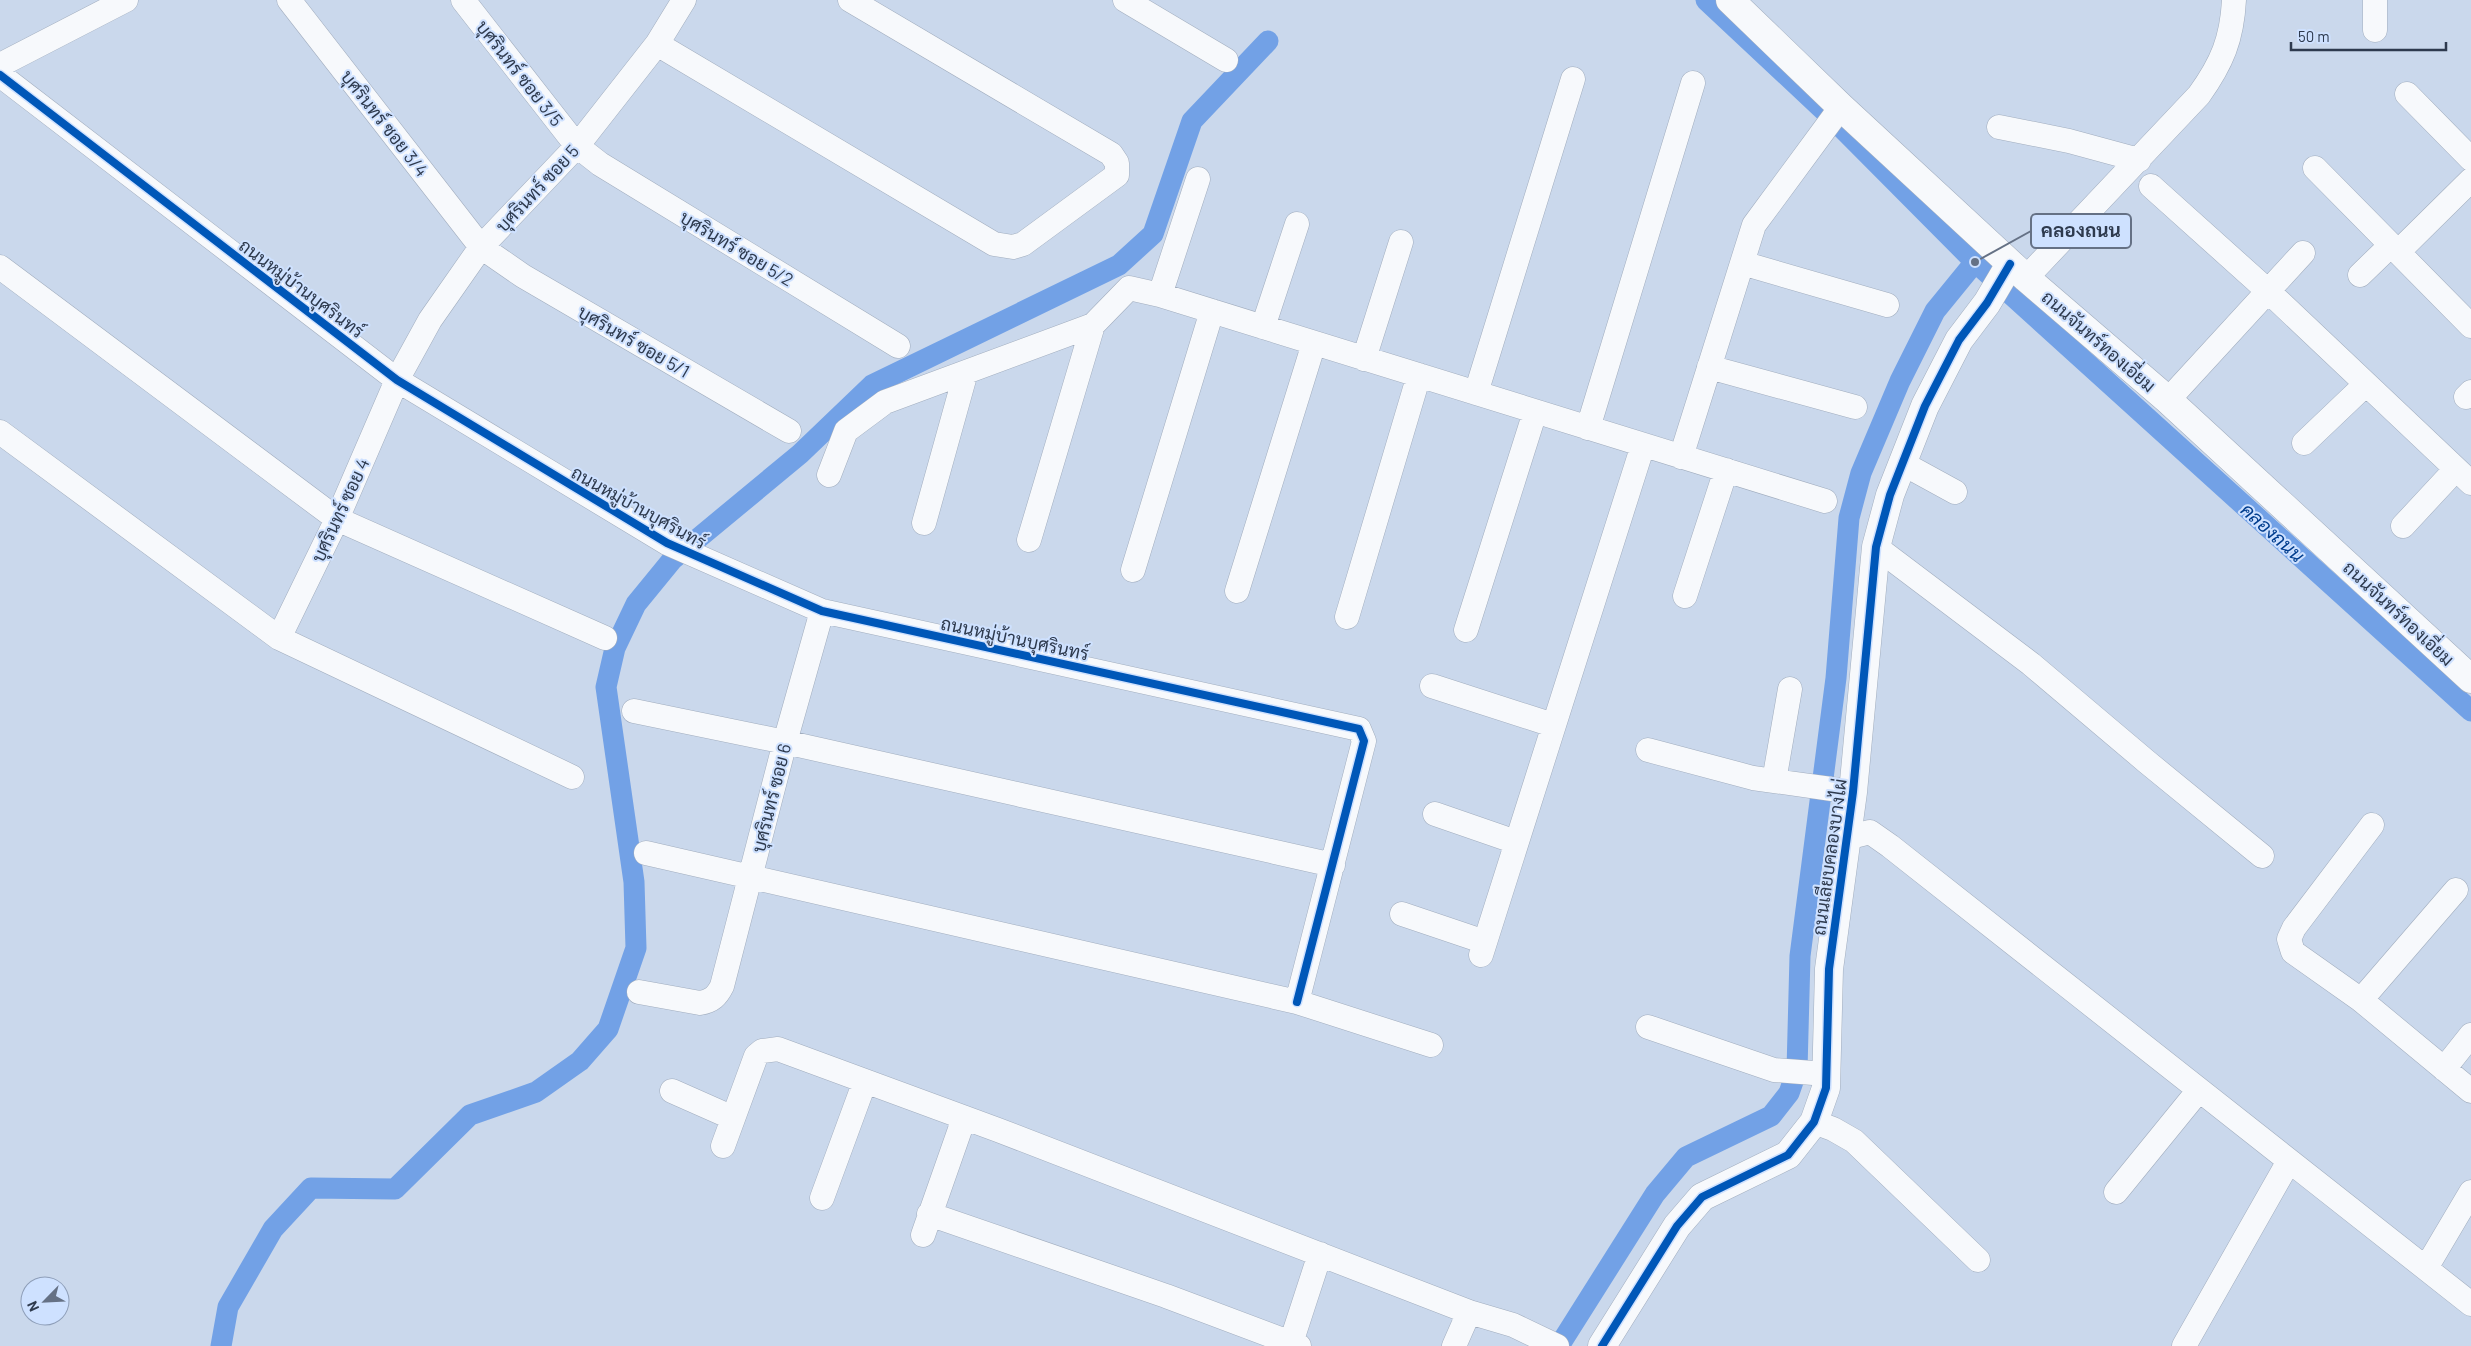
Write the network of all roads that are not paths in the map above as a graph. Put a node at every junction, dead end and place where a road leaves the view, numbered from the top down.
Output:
1 (289, 0) edge
2 (463, 0) edge
3 (684, 0) edge
4 (850, 0) edge
5 (1125, 0) edge
6 (1730, 0) edge
7 (2234, 0) edge
8 (2375, 0) edge
9 (119, 2) edge
10 (2375, 30) dead end
11 (657, 44) junction
12 (1226, 60) dead end
13 (0, 65) edge
14 (0, 75) edge
15 (1573, 79) dead end
16 (1693, 84) dead end
17 (2407, 94) dead end
18 (1841, 107) junction
19 (1999, 127) dead end
20 (577, 146) junction
21 (2471, 159) edge
22 (2139, 160) junction
23 (2315, 168) dead end
24 (1198, 179) dead end
25 (2471, 180) edge
26 (2151, 186) dead end
27 (1297, 224) dead end
28 (1401, 242) dead end
29 (481, 247) junction
30 (2395, 249) junction
31 (2303, 253) dead end
32 (1742, 263) junction
33 (0, 267) edge
34 (2013, 273) junction
35 (2360, 275) dead end
36 (2268, 291) junction
37 (1160, 295) junction
38 (1887, 306) dead end
39 (1212, 311) junction
40 (1093, 325) junction
41 (2471, 326) edge
42 (1263, 327) junction
43 (1314, 343) junction
44 (898, 346) dead end
45 (1364, 358) junction
46 (1709, 366) junction
47 (966, 372) junction
48 (1419, 375) junction
49 (397, 380) junction
50 (2366, 384) junction
51 (1476, 393) junction
52 (2168, 400) junction
53 (1855, 407) dead end
54 (1535, 412) junction
55 (1588, 428) junction
56 (789, 431) dead end
57 (0, 432) edge
58 (2304, 443) dead end
59 (1643, 445) junction
60 (1681, 457) junction
61 (1902, 463) junction
62 (1726, 470) junction
63 (829, 474) dead end
64 (2463, 476) edge
65 (1954, 492) dead end
66 (1825, 502) dead end
67 (337, 520) junction
68 (924, 523) dead end
69 (2403, 526) dead end
70 (1030, 540) dead end
71 (1876, 547) junction
72 (1133, 570) dead end
73 (1237, 592) dead end
74 (1685, 596) dead end
75 (822, 611) junction
76 (1347, 617) dead end
77 (1466, 630) dead end
78 (278, 638) junction
79 (605, 638) dead end
80 (2471, 679) edge
81 (1432, 686) dead end
82 (1790, 689) dead end
83 (634, 712) dead end
84 (1553, 725) junction
85 (785, 742) junction
86 (1648, 750) dead end
87 (572, 777) dead end
88 (1774, 781) junction
89 (1843, 791) junction
90 (1436, 814) dead end
91 (2372, 826) dead end
92 (1846, 838) junction
93 (1516, 842) junction
94 (646, 853) dead end
95 (2262, 856) dead end
96 (1333, 865) junction
97 (751, 876) junction
98 (2456, 890) dead end
99 (1402, 914) dead end
100 (639, 992) dead end
101 (2361, 1000) junction
102 (1298, 1002) junction
103 (1648, 1027) dead end
104 (2471, 1035) edge
105 (1431, 1045) dead end
106 (2444, 1068) junction
107 (1809, 1073) junction
108 (865, 1081) junction
109 (2199, 1090) junction
110 (2471, 1090) edge
111 (672, 1091) dead end
112 (734, 1118) junction
113 (964, 1118) junction
114 (1814, 1122) junction
115 (723, 1146) dead end
116 (2289, 1161) junction
117 (2116, 1192) dead end
118 (2471, 1192) edge
119 (822, 1198) dead end
120 (1320, 1254) junction
121 (1978, 1260) dead end
122 (2426, 1268) junction
123 (2471, 1304) edge
124 (1469, 1312) junction
125 (1293, 1345) edge
126 (1454, 1346) edge
127 (1557, 1346) edge
128 (1602, 1346) edge
129 (2184, 1346) edge

1 - 29 street, บุศรินทร์ ซอย 3/4
2 - 20 street, บุศรินทร์ ซอย 3/5
3 - 11 street, บุศรินทร์ ซอย 5
4 - 11 street
5 - 12 street
6 - 18 street, ถนนจันทร์ทองเอี่ยม
7 - 22 street
8 - 10 street
9 - 13 street
11 - 20 street, บุศรินทร์ ซอย 5
14 - 49 street, ถนนหมู่บ้านบุศรินทร์
15 - 51 street
16 - 55 street
17 - 21 street
18 - 32 street
18 - 34 street, ถนนจันทร์ทองเอี่ยม
19 - 22 street
20 - 29 street, บุศรินทร์ ซอย 5
20 - 44 street, บุศรินทร์ ซอย 5/2
22 - 34 street
23 - 30 street
24 - 37 street
25 - 30 street
26 - 36 street
27 - 42 street
28 - 45 street
29 - 49 street, บุศรินทร์ ซอย 5
29 - 56 street, บุศรินทร์ ซอย 5/1
30 - 35 street
30 - 41 street
31 - 36 street
32 - 38 street
32 - 46 street
33 - 67 street
34 - 52 street, ถนนจันทร์ทองเอี่ยม
34 - 61 street, ถนนเลียบคลองบางไผ่
36 - 50 street
36 - 52 street
37 - 39 street
37 - 40 street
39 - 42 street
39 - 72 street
40 - 47 street
40 - 70 street
42 - 43 street
43 - 45 street
43 - 73 street
45 - 48 street
46 - 53 street
46 - 60 street
47 - 63 street
47 - 68 street
48 - 51 street
48 - 76 street
49 - 67 street, บุศรินทร์ ซอย 4
49 - 75 street, ถนนหมู่บ้านบุศรินทร์
50 - 58 street
50 - 64 street
51 - 54 street
52 - 80 street, ถนนจันทร์ทองเอี่ยม
54 - 55 street
54 - 77 street
55 - 59 street
57 - 78 street
59 - 60 street
59 - 84 street
60 - 62 street
61 - 65 street
61 - 71 street, ถนนเลียบคลองบางไผ่
62 - 66 street
62 - 74 street
64 - 69 street
67 - 78 street, บุศรินทร์ ซอย 4
67 - 79 street
71 - 89 street, ถนนเลียบคลองบางไผ่
71 - 95 street
75 - 85 street, บุศรินทร์ ซอย 6
75 - 96 street, ถนนหมู่บ้านบุศรินทร์
78 - 87 street
81 - 84 street
82 - 88 street
83 - 85 street
84 - 93 street
85 - 96 street
85 - 97 street, บุศรินทร์ ซอย 6
86 - 88 street
88 - 89 street
89 - 92 street, ถนนเลียบคลองบางไผ่
90 - 93 street
91 - 101 street
92 - 107 street, ถนนเลียบคลองบางไผ่
92 - 109 street
93 - 99 street
94 - 97 street
96 - 102 street
97 - 100 street, บุศรินทร์ ซอย 6
97 - 102 street
98 - 101 street
101 - 106 street
102 - 105 street
103 - 107 street
104 - 106 street
106 - 110 street
107 - 114 street, ถนนเลียบคลองบางไผ่
108 - 112 street
108 - 113 street
108 - 119 street
109 - 116 street
109 - 117 street
111 - 112 street
112 - 115 street
113 - 120 street
113 - 125 street
114 - 121 street
114 - 128 street, ถนนเลียบคลองบางไผ่
116 - 122 street
116 - 129 street
118 - 122 street
120 - 124 street
120 - 125 street
122 - 123 street
124 - 126 street
124 - 127 street

